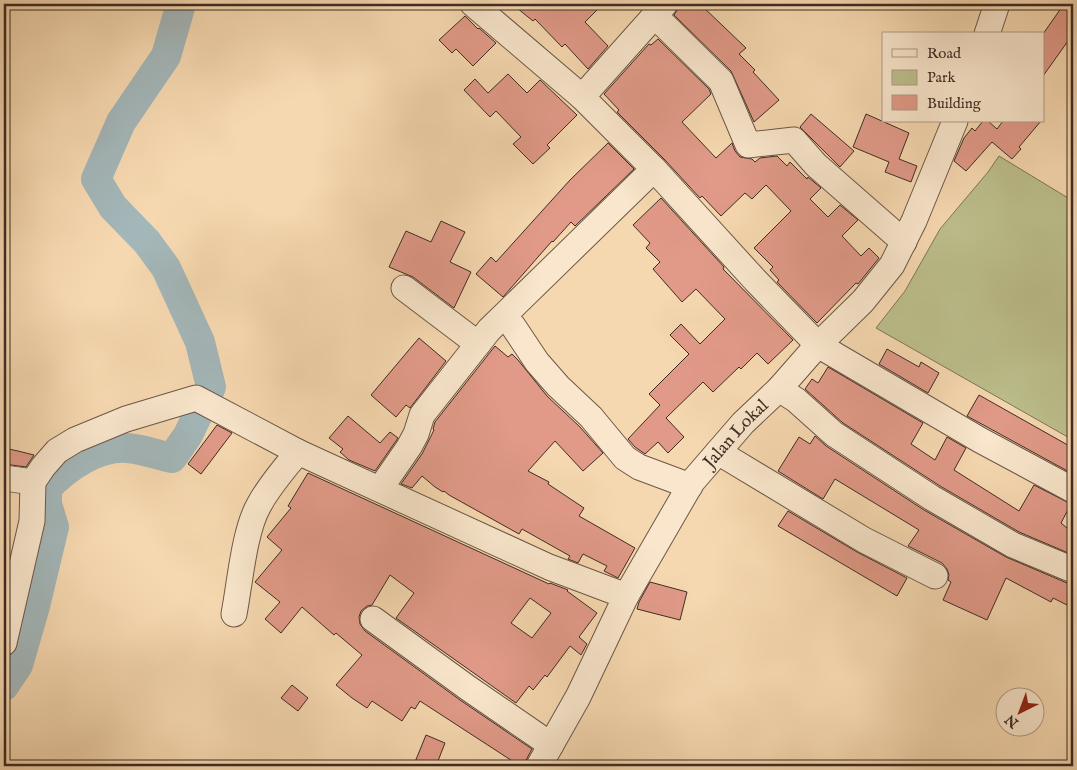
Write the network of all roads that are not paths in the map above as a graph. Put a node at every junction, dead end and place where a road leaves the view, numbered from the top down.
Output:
1 (473, 4) edge
2 (997, 4) edge
3 (660, 10) edge
4 (988, 32) edge
5 (582, 97) junction
6 (955, 122) edge
7 (654, 169) junction
8 (904, 242) junction
9 (404, 288) dead end
10 (504, 316) junction
11 (478, 344) junction
12 (818, 345) junction
13 (779, 389) junction
14 (298, 452) junction
15 (718, 452) junction
16 (4, 478) edge
17 (33, 482) junction
18 (690, 486) junction
19 (380, 490) junction
20 (1073, 490) edge
21 (1073, 570) edge
22 (935, 576) dead end
23 (626, 596) junction
24 (234, 614) dead end
25 (373, 619) dead end
26 (4, 643) edge
27 (545, 756) edge

1 - 5 street
2 - 4 street
3 - 5 street
3 - 8 street
5 - 7 street
6 - 8 street, Jalan Lokal
7 - 10 street
7 - 12 street
8 - 12 street, Jalan Lokal
9 - 11 street
10 - 11 street
10 - 18 street
11 - 19 street
12 - 13 street, Jalan Lokal
12 - 20 street
13 - 15 street, Jalan Lokal
13 - 21 street
14 - 17 street
14 - 19 street
14 - 24 street
15 - 18 street, Jalan Lokal
15 - 22 street
16 - 17 street
17 - 26 street
18 - 23 street, Jalan Lokal
19 - 23 street
23 - 27 street, Jalan Lokal
25 - 27 street

